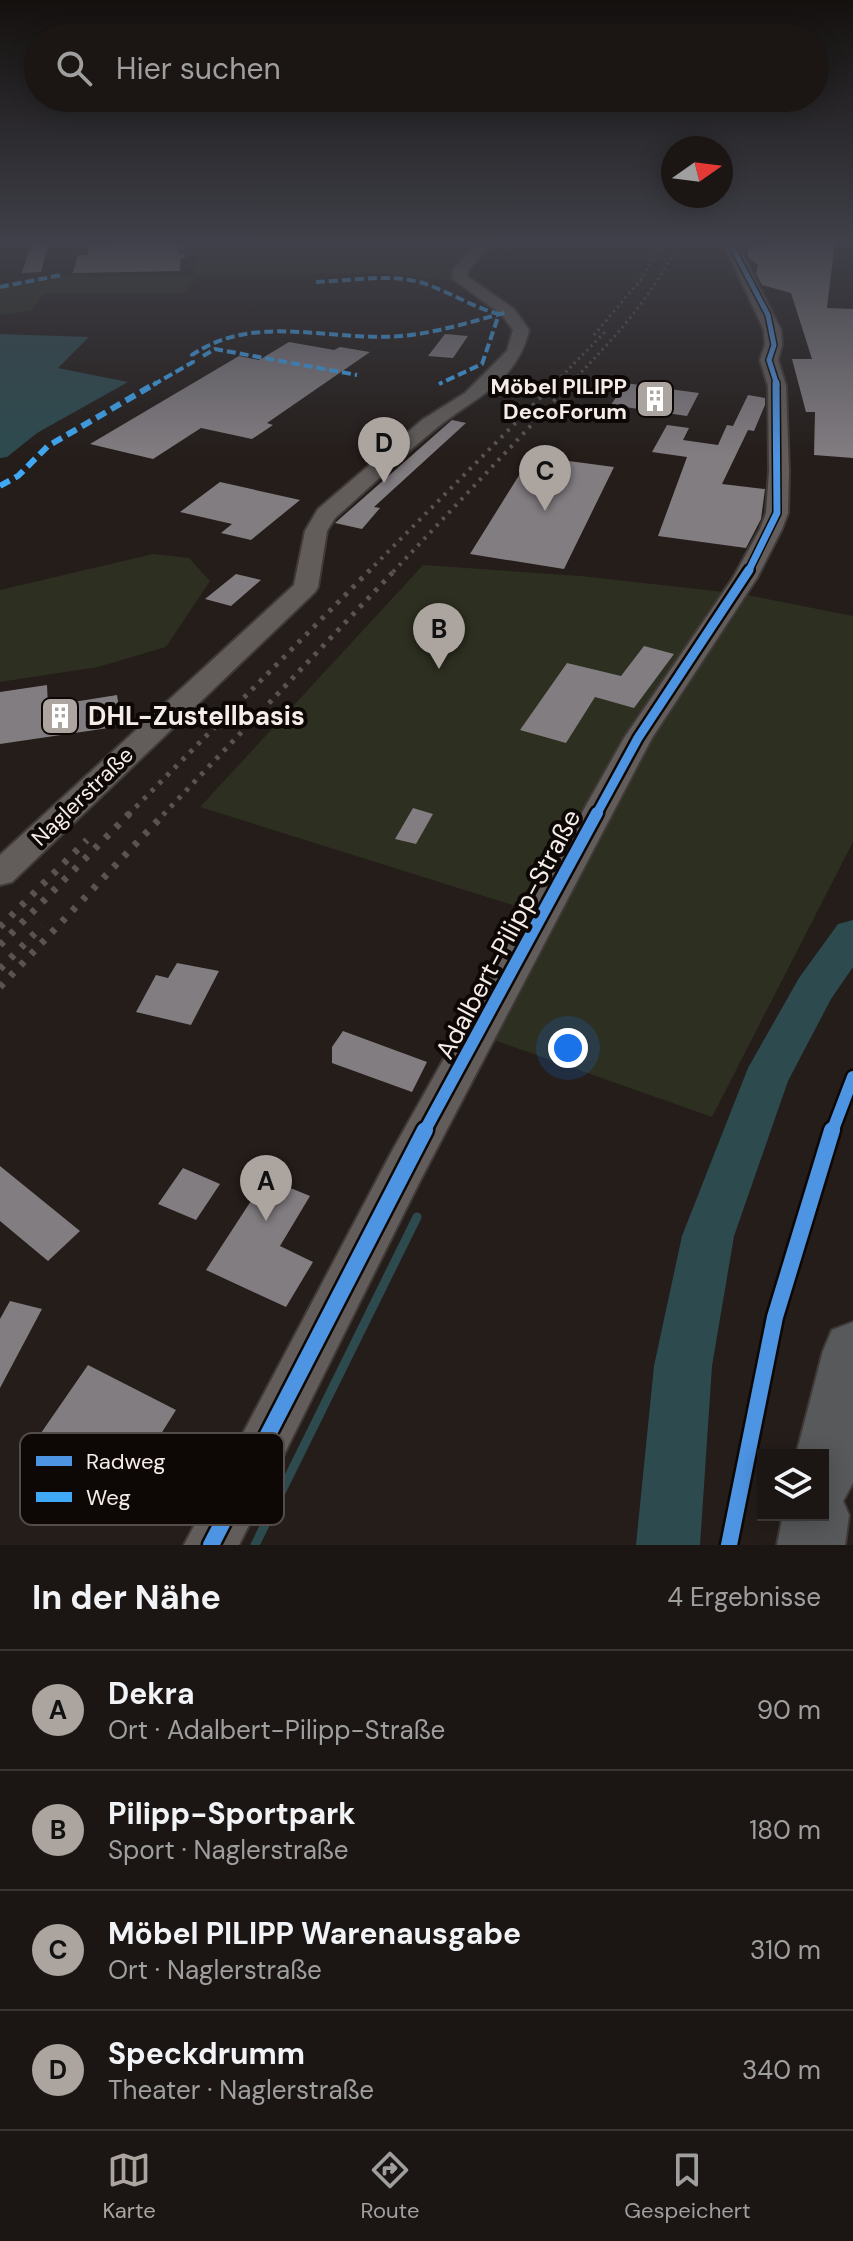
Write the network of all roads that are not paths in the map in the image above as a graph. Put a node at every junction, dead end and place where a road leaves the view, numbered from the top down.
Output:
1 (509, 313) edge
2 (766, 313) edge
3 (0, 874) edge
4 (853, 1351) edge
5 (269, 1433) edge
6 (829, 1452) edge
7 (815, 1521) edge
8 (221, 1525) edge
9 (211, 1545) edge
10 (811, 1545) edge

1 - 3 street, Naglerstraße
2 - 5 street, Adalbert-Pilipp-Straße
4 - 6 main road
7 - 10 main road
8 - 9 street, Adalbert-Pilipp-Straße

